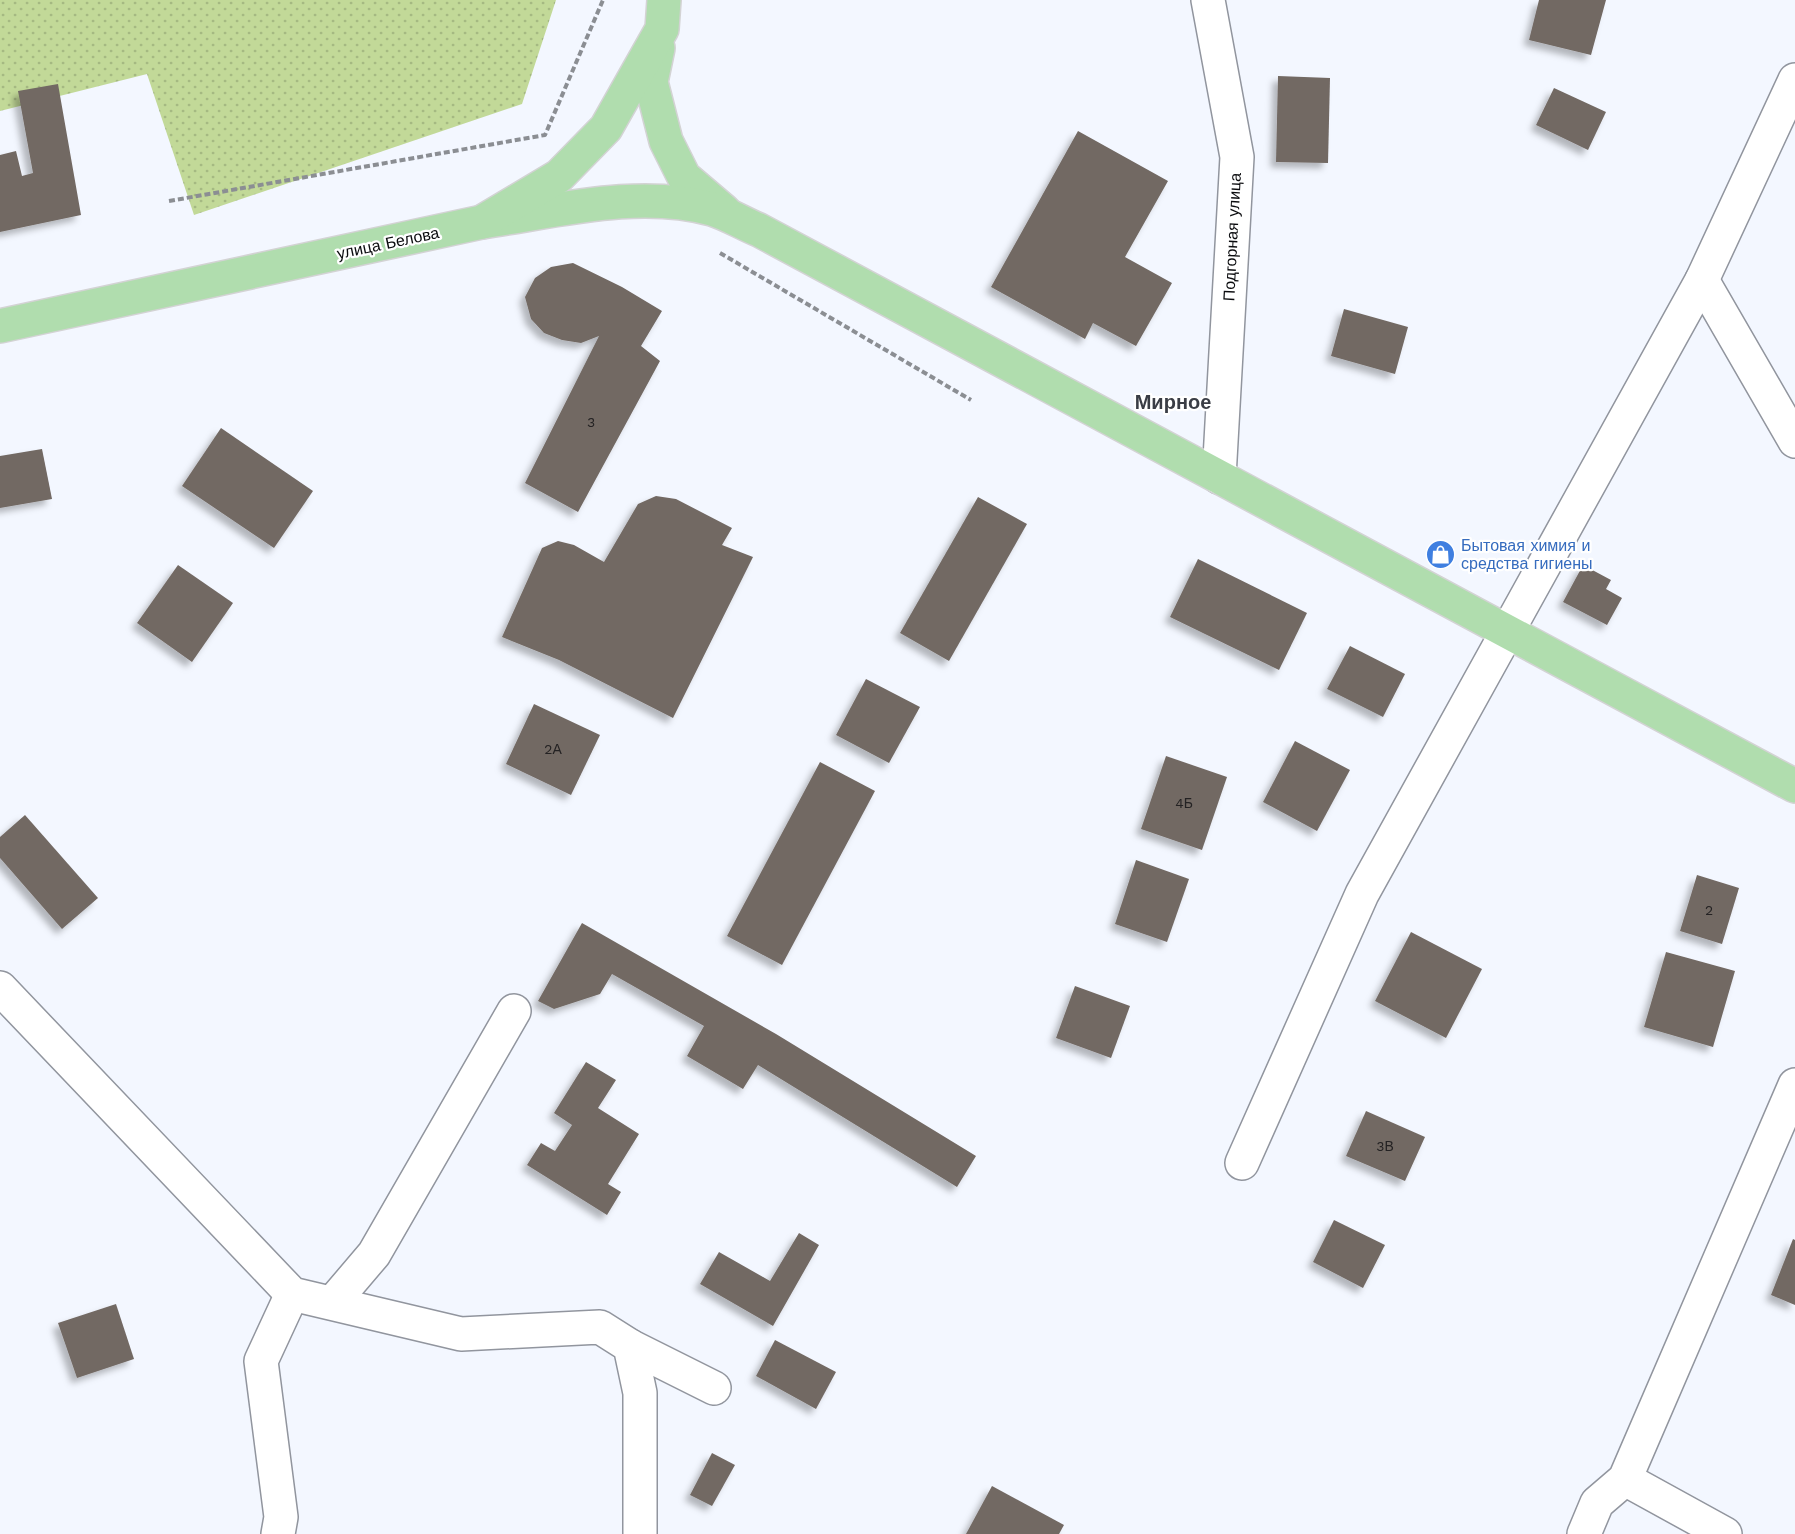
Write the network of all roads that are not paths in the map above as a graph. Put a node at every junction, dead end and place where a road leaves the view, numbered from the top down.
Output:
1 (1208, 0) edge
2 (663, 14) edge
3 (1795, 80) edge
4 (734, 220) junction
5 (482, 222) junction
6 (1702, 280) junction
7 (0, 326) edge
8 (1795, 441) edge
9 (1219, 477) junction
10 (1507, 631) junction
11 (1795, 786) edge
12 (0, 988) edge
13 (514, 1011) dead end
14 (1795, 1085) edge
15 (1242, 1163) dead end
16 (292, 1294) junction
17 (334, 1301) junction
18 (630, 1346) junction
19 (714, 1388) dead end
20 (1625, 1479) junction
21 (278, 1534) edge
22 (640, 1534) edge
23 (1584, 1534) edge
24 (1725, 1534) edge

1 - 9 street, Подгорная улица
2 - 4 main road
2 - 5 main road, улица Белова
3 - 6 street
4 - 5 main road
4 - 9 main road
5 - 7 main road, улица Белова
6 - 8 street
6 - 10 street
9 - 10 main road
10 - 11 main road
10 - 15 street
12 - 16 street
13 - 17 street
14 - 20 street
16 - 17 street
16 - 21 street
17 - 18 street
18 - 19 street
18 - 22 street
20 - 23 street
20 - 24 street

